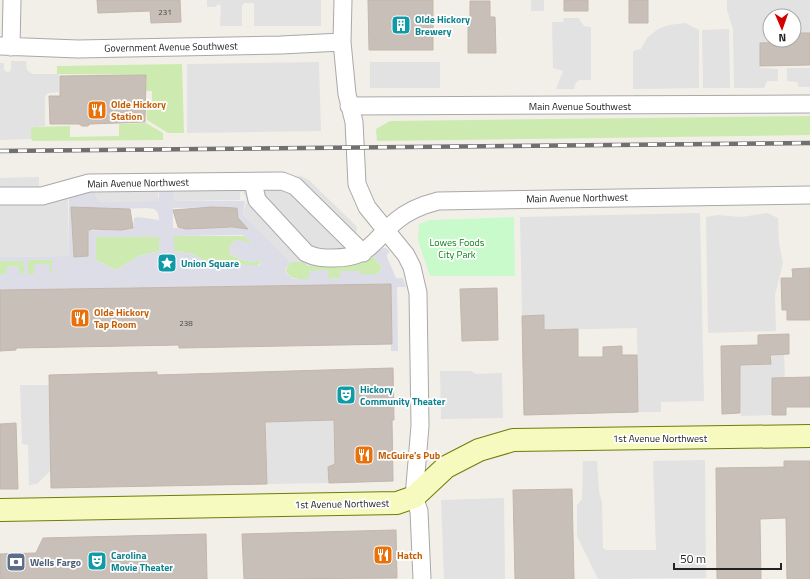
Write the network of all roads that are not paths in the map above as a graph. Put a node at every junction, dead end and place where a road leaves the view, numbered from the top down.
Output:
1 (12, 0) edge
2 (343, 0) edge
3 (342, 42) junction
4 (6, 46) edge
5 (810, 104) edge
6 (349, 106) junction
7 (253, 182) junction
8 (810, 195) edge
9 (0, 196) edge
10 (387, 231) junction
11 (363, 253) junction
12 (810, 436) edge
13 (414, 497) junction
14 (0, 510) edge
15 (422, 579) edge

1 - 4 street
2 - 3 street
3 - 4 street, Government Avenue Southwest
3 - 6 street
5 - 6 street, Main Avenue Southwest
6 - 10 street
7 - 9 street, Main Avenue Northwest
7 - 11 street, Main Avenue Northwest
7 - 11 street, Main Avenue Northwest
8 - 10 street, Main Avenue Northwest
10 - 11 street, Main Avenue Northwest
10 - 13 street
12 - 13 street, 1st Avenue Northwest
13 - 14 street, 1st Avenue Northwest
13 - 15 street

